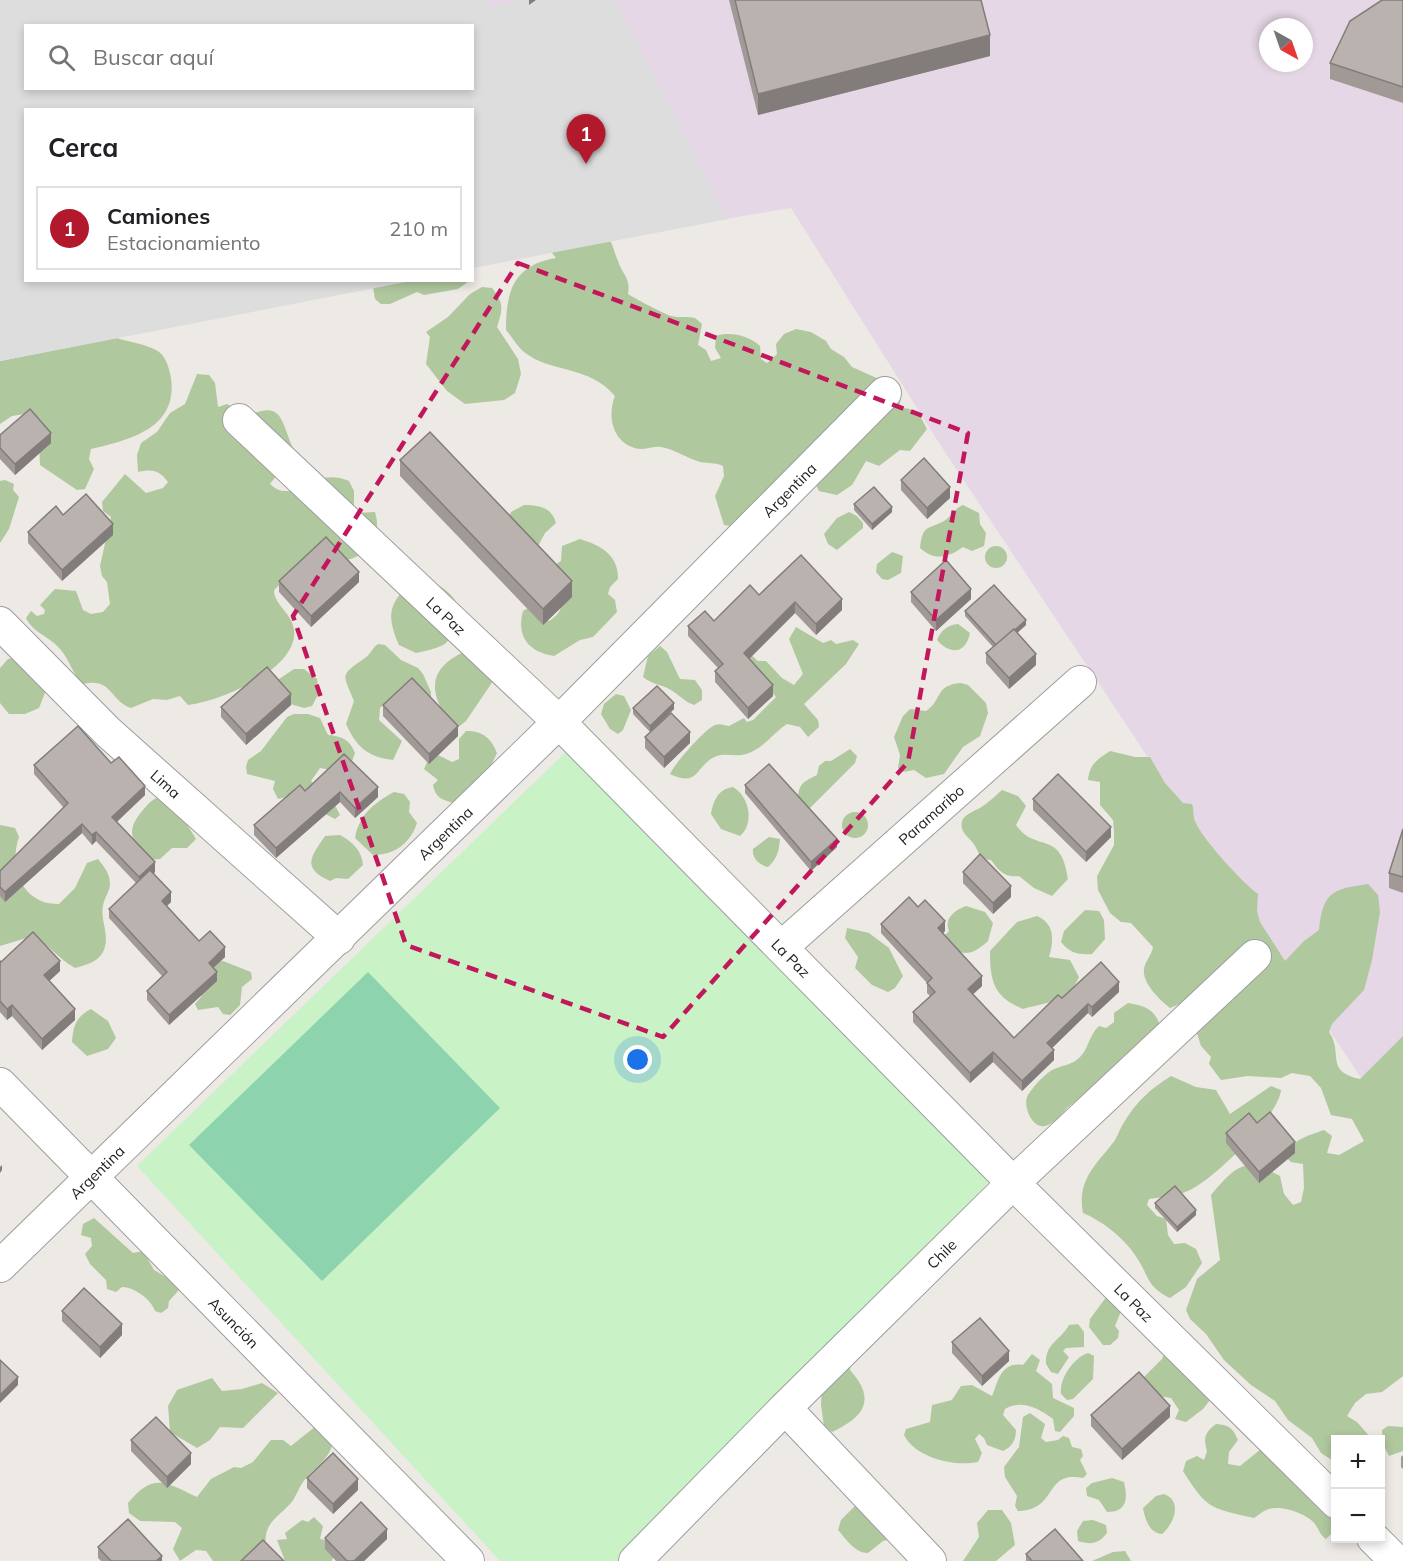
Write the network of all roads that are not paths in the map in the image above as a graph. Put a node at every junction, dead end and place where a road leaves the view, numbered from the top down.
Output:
1 (885, 393) dead end
2 (239, 420) dead end
3 (0, 623) edge
4 (1080, 682) dead end
5 (559, 722) junction
6 (339, 938) junction
7 (783, 946) junction
8 (1255, 956) dead end
9 (0, 1084) edge
10 (92, 1176) junction
11 (1013, 1183) junction
12 (0, 1266) edge
13 (785, 1408) junction
14 (1331, 1498) edge
15 (1377, 1543) edge
16 (468, 1561) edge
17 (635, 1561) edge
18 (930, 1561) edge
19 (1396, 1561) edge

1 - 5 street, Argentina
2 - 5 street, La Paz
3 - 6 street, Lima
4 - 7 street, Paramaribo
5 - 6 street, Argentina
5 - 7 street, La Paz
6 - 10 street, Argentina
7 - 11 street, La Paz
8 - 11 street, Chile
9 - 10 street, Asunción
10 - 12 street, Argentina
10 - 16 street, Asunción
11 - 13 street, Chile
11 - 14 street, La Paz
13 - 17 street, Chile
13 - 18 street
15 - 19 street

